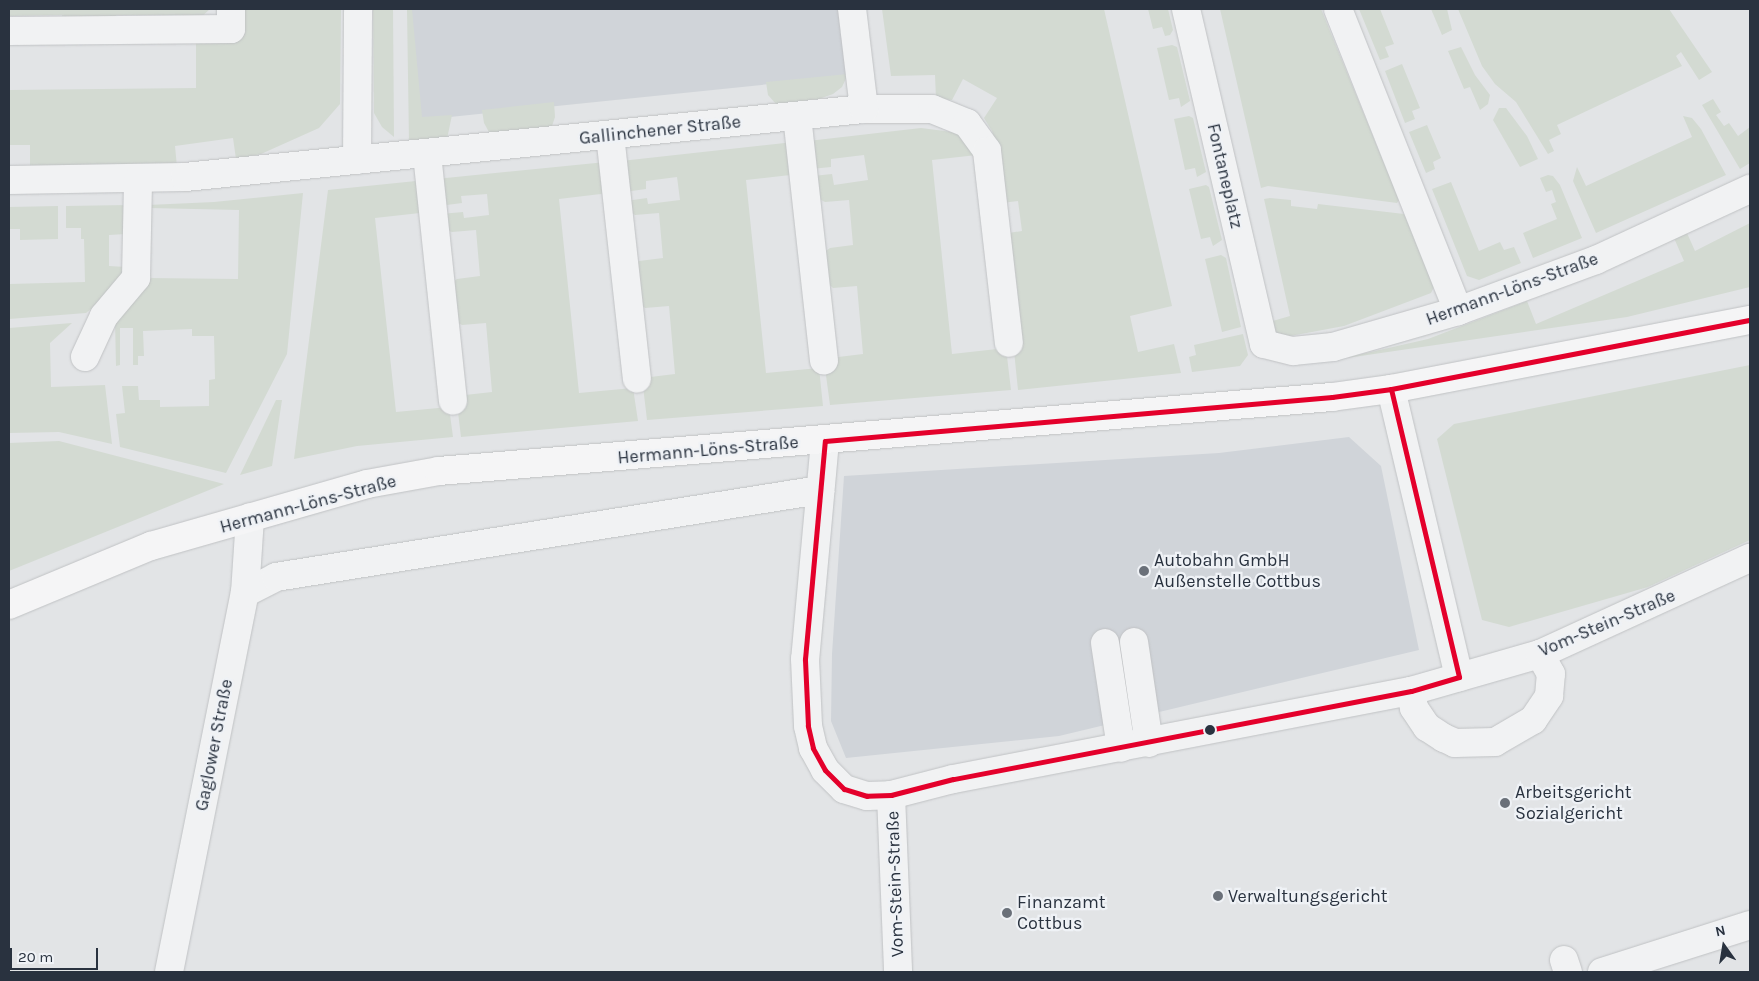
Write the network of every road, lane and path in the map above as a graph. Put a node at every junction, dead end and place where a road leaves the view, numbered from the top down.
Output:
1 (358, 9) edge
2 (852, 9) edge
3 (1186, 9) edge
4 (1338, 9) edge
5 (231, 19) edge
6 (9, 31) edge
7 (864, 109) junction
8 (797, 116) junction
9 (610, 135) junction
10 (427, 154) junction
11 (356, 160) junction
12 (138, 179) junction
13 (9, 180) edge
14 (1750, 189) edge
15 (1458, 311) junction
16 (1750, 320) edge
17 (1009, 343) dead end
18 (1264, 344) joint
19 (85, 357) dead end
20 (824, 361) dead end
21 (637, 379) dead end
22 (1392, 389) junction
23 (453, 401) dead end
24 (825, 440) junction
25 (820, 490) junction
26 (250, 516) junction
27 (1750, 558) edge
28 (245, 593) junction
29 (9, 605) edge
30 (1134, 642) dead end
31 (1105, 643) dead end
32 (1540, 654) junction
33 (1459, 677) junction
34 (1410, 692) junction
35 (1149, 742) junction
36 (1121, 748) junction
37 (891, 795) junction
38 (1750, 925) edge
39 (169, 972) edge
40 (898, 972) edge
41 (1602, 972) edge

1 - 11 street
2 - 7 street
3 - 18 street, Fontaneplatz
4 - 15 street
5 - 6 street
7 - 8 street, Gallinchener Straße
7 - 17 street
8 - 9 street, Gallinchener Straße
8 - 20 street
9 - 10 street, Gallinchener Straße
9 - 21 street
10 - 11 street, Gallinchener Straße
10 - 23 street
11 - 12 street, Gallinchener Straße
12 - 13 street, Gallinchener Straße
12 - 19 street
14 - 15 street, Hermann-Löns-Straße
15 - 18 street, Hermann-Löns-Straße
16 - 22 main road, Hermann-Löns-Straße
22 - 24 main road, Hermann-Löns-Straße
22 - 33 street
24 - 25 street, Vom-Stein-Straße
24 - 26 main road, Hermann-Löns-Straße
25 - 28 street
25 - 37 street, Vom-Stein-Straße
26 - 28 street, Gaglower Straße
26 - 29 main road, Hermann-Löns-Straße
27 - 32 street, Vom-Stein-Straße
28 - 39 street, Gaglower Straße
30 - 35 street
31 - 36 street
32 - 33 street, Vom-Stein-Straße
32 - 34 street
33 - 34 street, Vom-Stein-Straße
34 - 35 street, Vom-Stein-Straße
35 - 36 street, Vom-Stein-Straße
36 - 37 street, Vom-Stein-Straße
37 - 40 street, Vom-Stein-Straße
38 - 41 street

